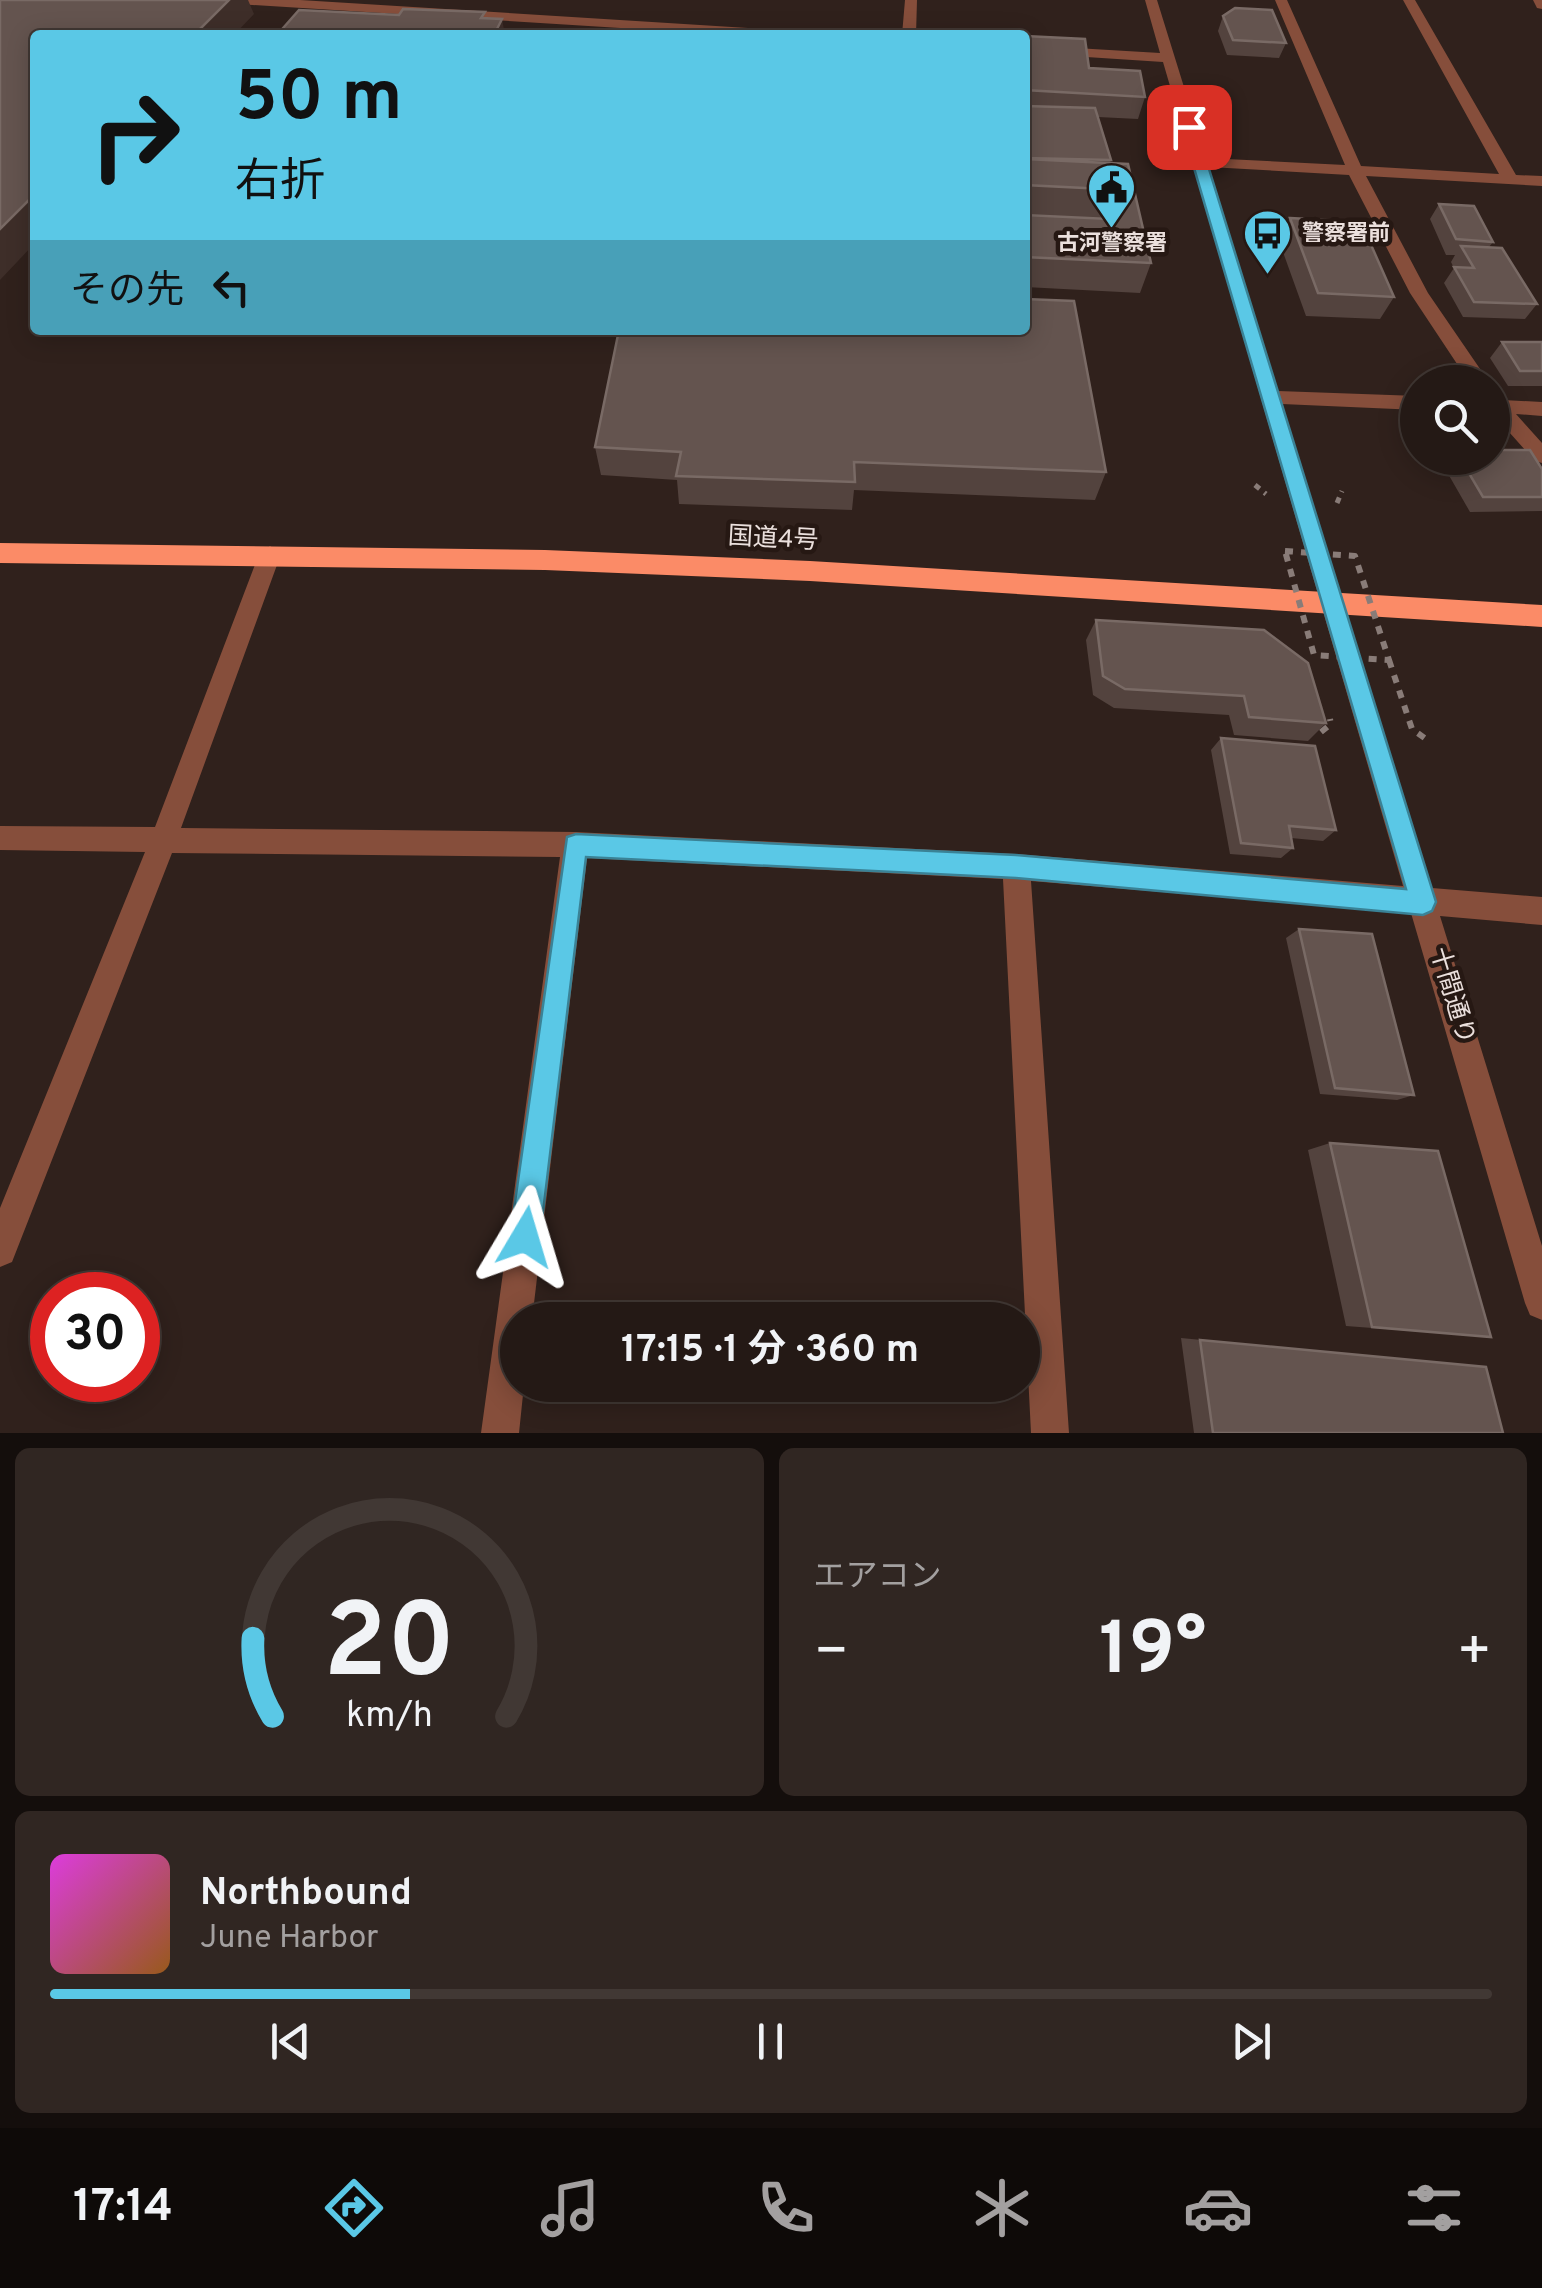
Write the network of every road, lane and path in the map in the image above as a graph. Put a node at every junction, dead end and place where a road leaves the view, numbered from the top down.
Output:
1 (238, 0) edge
2 (912, 0) edge
3 (1151, 0) edge
4 (1281, 0) edge
5 (1409, 0) edge
6 (717, 30) edge
7 (909, 30) edge
8 (1030, 49) edge
9 (1169, 58) junction
10 (1200, 162) junction
11 (1357, 170) junction
12 (1510, 179) junction
13 (1542, 181) edge
14 (1466, 365) edge
15 (1270, 396) junction
16 (1400, 402) edge
17 (1510, 406) edge
18 (1542, 409) edge
19 (1510, 421) edge
20 (1542, 456) edge
21 (1342, 491) dead end
22 (1336, 500) dead end
23 (0, 552) edge
24 (270, 554) junction
25 (1332, 605) junction
26 (1542, 616) edge
27 (1390, 660) junction
28 (1331, 724) dead end
29 (1322, 732) edge
30 (1426, 738) dead end
31 (0, 838) edge
32 (163, 841) junction
33 (576, 845) junction
34 (1016, 867) junction
35 (1423, 902) junction
36 (1542, 910) edge
37 (0, 1250) edge
38 (1542, 1303) edge
39 (500, 1433) edge
40 (1050, 1433) edge

1 - 6 street
2 - 7 street
3 - 9 street, 十間通り
4 - 11 street
5 - 12 street
8 - 9 street
9 - 10 street, 十間通り
10 - 11 street
10 - 15 street, 十間通り
11 - 12 street
11 - 14 street
12 - 13 street
15 - 16 street
15 - 25 street, 十間通り
17 - 18 street
19 - 20 street
21 - 22 path
23 - 24 highway, 国道4号
24 - 25 highway, 国道4号
24 - 32 street
25 - 26 highway, 国道4号
25 - 35 street, 十間通り
27 - 27 path, bridge
27 - 30 path
28 - 29 path
31 - 32 street
32 - 33 street
32 - 37 street
33 - 34 street
33 - 39 street
34 - 35 street
34 - 40 street
35 - 36 street
35 - 38 street, 十間通り

